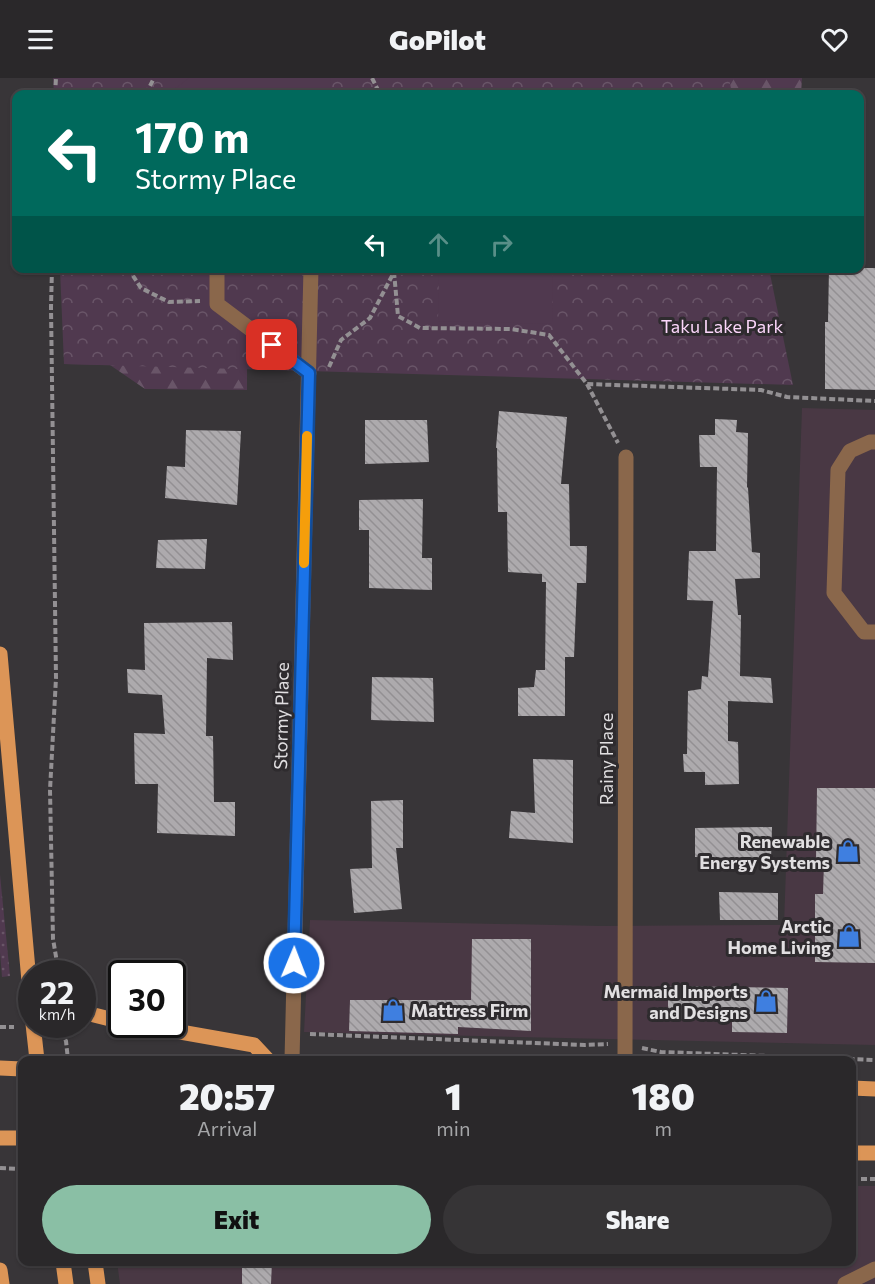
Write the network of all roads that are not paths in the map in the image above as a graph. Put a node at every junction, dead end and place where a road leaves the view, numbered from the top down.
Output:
1 (217, 273) edge
2 (311, 273) edge
3 (309, 373) junction
4 (875, 442) edge
5 (626, 457) road end
6 (875, 632) edge
7 (0, 654) edge
8 (27, 960) edge
9 (186, 1033) edge
10 (35, 1038) edge
11 (37, 1056) edge
12 (264, 1056) edge
13 (292, 1056) edge
14 (625, 1056) edge
15 (0, 1068) edge
16 (18, 1069) edge
17 (856, 1088) edge
18 (875, 1089) edge
19 (0, 1138) edge
20 (18, 1138) edge
21 (856, 1153) edge
22 (875, 1153) edge
23 (64, 1266) edge
24 (96, 1266) edge
25 (875, 1269) edge
26 (0, 1270) edge
27 (2, 1284) edge
28 (66, 1284) edge
29 (98, 1284) edge
30 (845, 1284) edge

1 - 3 street
2 - 3 street, Stormy Place
3 - 13 street, Stormy Place
4 - 6 street
5 - 14 street, Rainy Place
7 - 8 main road
9 - 12 main road
10 - 11 main road
15 - 16 main road
17 - 18 main road
19 - 20 main road
21 - 22 main road
23 - 28 main road
24 - 29 main road
25 - 30 street
26 - 27 main road

